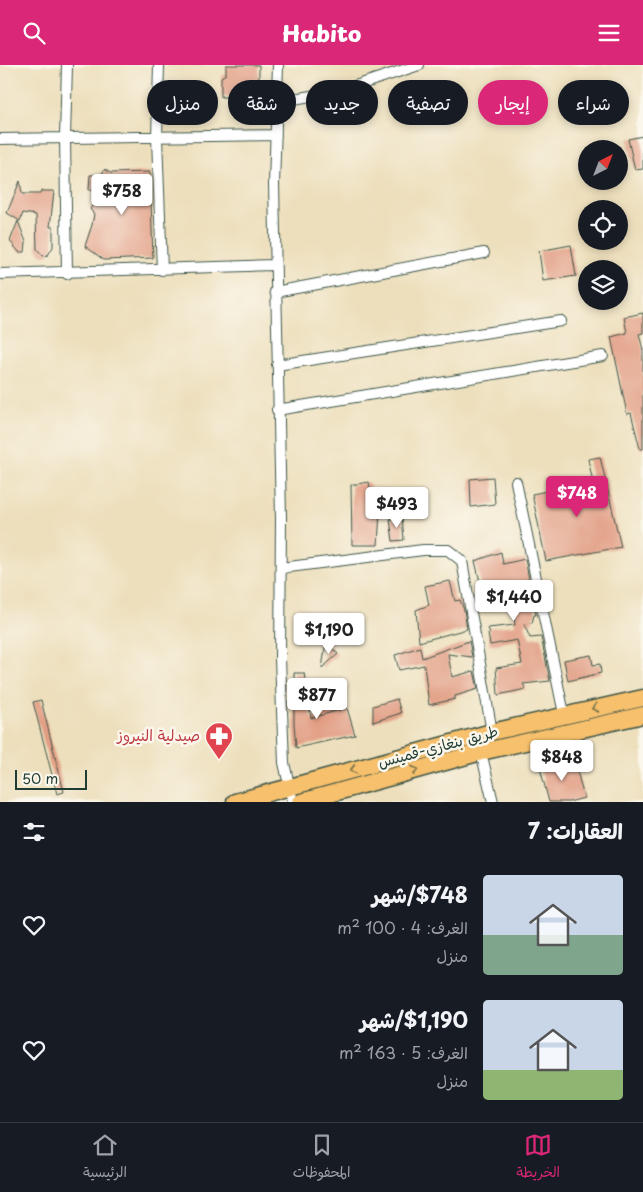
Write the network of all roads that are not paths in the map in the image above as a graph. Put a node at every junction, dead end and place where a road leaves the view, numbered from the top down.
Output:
1 (67, 65) edge
2 (159, 65) edge
3 (419, 65) edge
4 (277, 66) edge
5 (277, 80) edge
6 (296, 98) edge
7 (276, 125) edge
8 (276, 135) junction
9 (65, 138) junction
10 (157, 138) junction
11 (0, 139) edge
12 (484, 253) dead end
13 (274, 265) junction
14 (162, 270) junction
15 (67, 273) junction
16 (0, 274) edge
17 (275, 292) junction
18 (561, 321) dead end
19 (603, 356) dead end
20 (277, 365) junction
21 (277, 410) junction
22 (516, 482) dead end
23 (280, 568) junction
24 (643, 698) edge
25 (564, 714) junction
26 (643, 715) edge
27 (492, 732) junction
28 (481, 752) junction
29 (291, 795) edge
30 (235, 802) edge
31 (301, 802) edge
32 (493, 802) edge

1 - 9 street
2 - 10 street
3 - 6 street
4 - 5 street
7 - 8 street
8 - 10 street
8 - 13 street
9 - 10 street
9 - 11 street
9 - 15 street
10 - 14 street
12 - 17 street
13 - 14 street
13 - 17 street
14 - 15 street
15 - 16 street
17 - 20 street
18 - 20 street
19 - 21 street
20 - 21 street
21 - 23 street
22 - 25 street
23 - 27 street
23 - 29 street
24 -> 25 main road, طريق بنغازي-قمينس
25 - 27 main road, طريق بنغازي-قمينس
26 - 28 main road
27 -> 29 main road, طريق بنغازي-قمينس
31 -> 28 main road
28 - 32 street
29 - 30 main road, طريق بنغازي-قمينس

